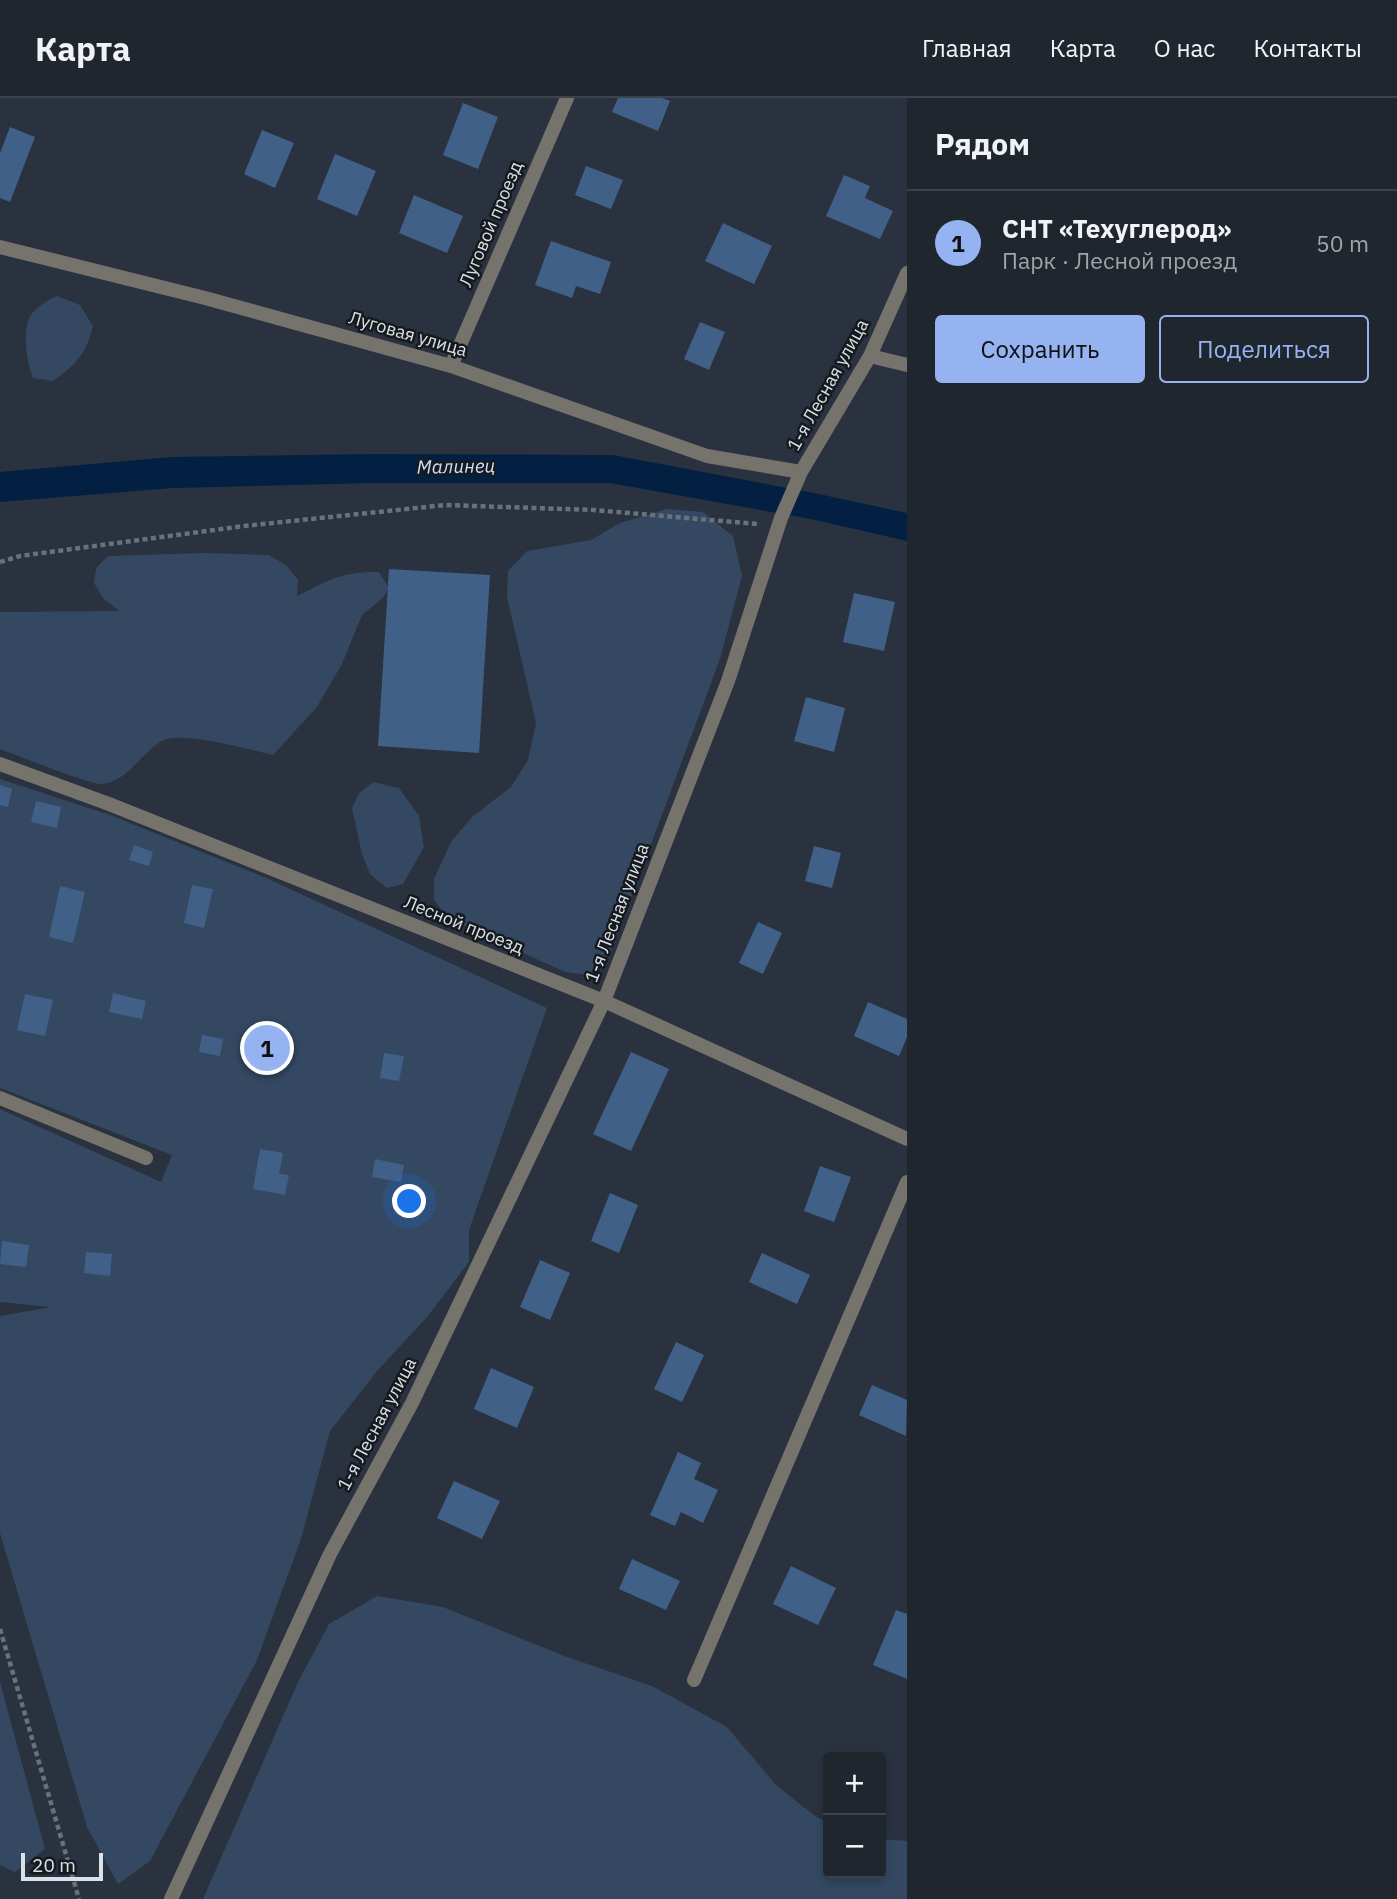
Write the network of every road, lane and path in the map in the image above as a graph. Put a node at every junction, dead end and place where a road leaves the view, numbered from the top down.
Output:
1 (567, 98) edge
2 (0, 247) edge
3 (907, 273) edge
4 (870, 356) junction
5 (907, 365) edge
6 (451, 366) junction
7 (798, 478) junction
8 (779, 522) junction
9 (0, 562) edge
10 (0, 764) edge
11 (604, 1001) junction
12 (0, 1098) edge
13 (907, 1139) edge
14 (146, 1158) dead end
15 (907, 1182) edge
16 (0, 1629) edge
17 (694, 1680) dead end
18 (79, 1899) edge
19 (171, 1899) edge

1 - 6 street, Луговой проезд
2 - 6 street, Луговая улица
3 - 4 street, 1-я Лесная улица
4 - 5 street
4 - 7 street, 1-я Лесная улица
6 - 7 street, Луговая улица
7 - 8 street, 1-я Лесная улица
8 - 9 path
8 - 11 street, 1-я Лесная улица
10 - 11 street, Лесной проезд
11 - 13 street, Лесной проезд
11 - 19 street, 1-я Лесная улица
12 - 14 street
15 - 17 street
16 - 18 path

